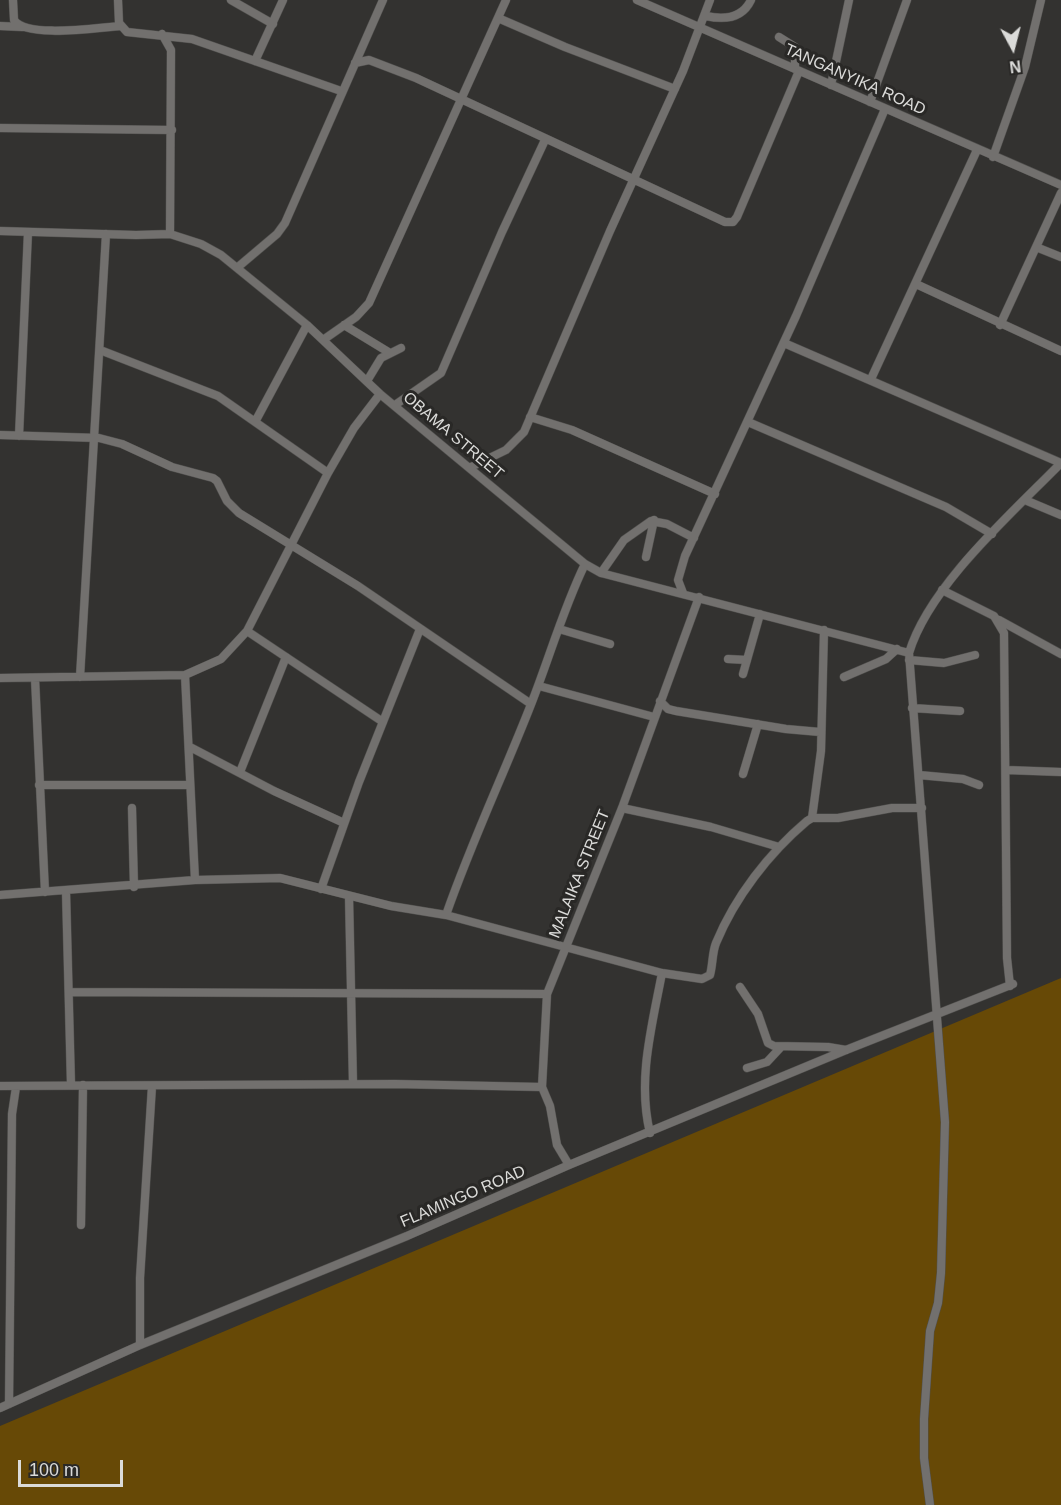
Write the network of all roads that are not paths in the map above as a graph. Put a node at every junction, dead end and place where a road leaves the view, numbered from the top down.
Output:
1 (13, 0) edge
2 (118, 0) edge
3 (231, 0) edge
4 (283, 0) edge
5 (383, 0) edge
6 (506, 0) edge
7 (637, 0) edge
8 (710, 0) edge
9 (751, 0) edge
10 (849, 0) edge
11 (907, 0) edge
12 (1041, 0) edge
13 (706, 16) junction
14 (498, 18) junction
15 (273, 24) junction
16 (0, 26) edge
17 (121, 26) junction
18 (24, 27) junction
19 (701, 28) junction
20 (162, 34) junction
21 (779, 37) dead end
22 (255, 61) junction
23 (355, 63) junction
24 (797, 70) junction
25 (831, 85) junction
26 (675, 89) junction
27 (341, 91) junction
28 (461, 98) junction
29 (870, 102) junction
30 (885, 108) junction
31 (0, 128) edge
32 (172, 129) junction
33 (546, 140) junction
34 (977, 150) junction
35 (993, 157) junction
36 (632, 180) junction
37 (1061, 185) edge
38 (1061, 193) edge
39 (0, 231) edge
40 (28, 232) junction
41 (106, 234) junction
42 (170, 234) junction
43 (1036, 247) junction
44 (1061, 257) edge
45 (238, 267) junction
46 (916, 284) junction
47 (1000, 324) junction
48 (344, 325) junction
49 (307, 326) junction
50 (323, 340) junction
51 (784, 343) junction
52 (401, 348) dead end
53 (100, 350) junction
54 (1061, 351) edge
55 (390, 353) junction
56 (872, 379) junction
57 (367, 381) junction
58 (380, 394) junction
59 (395, 405) junction
60 (530, 417) junction
61 (255, 422) junction
62 (747, 422) junction
63 (0, 435) edge
64 (19, 436) junction
65 (94, 438) junction
66 (1061, 463) edge
67 (471, 467) junction
68 (328, 473) junction
69 (715, 494) junction
70 (1025, 500) junction
71 (1061, 515) edge
72 (654, 520) junction
73 (992, 534) junction
74 (694, 538) junction
75 (291, 544) junction
76 (645, 557) dead end
77 (585, 564) junction
78 (601, 573) junction
79 (678, 580) junction
80 (666, 590) junction
81 (942, 590) junction
82 (682, 593) junction
83 (699, 597) junction
84 (760, 614) junction
85 (998, 619) junction
86 (420, 628) junction
87 (559, 629) junction
88 (824, 630) junction
89 (247, 631) junction
90 (610, 645) dead end
91 (897, 649) junction
92 (1061, 654) edge
93 (975, 655) dead end
94 (286, 657) junction
95 (909, 657) junction
96 (728, 659) dead end
97 (747, 660) junction
98 (743, 674) dead end
99 (185, 675) junction
100 (80, 677) junction
101 (844, 677) dead end
102 (0, 678) edge
103 (34, 678) junction
104 (539, 686) junction
105 (660, 701) junction
106 (531, 704) junction
107 (912, 708) junction
108 (668, 709) junction
109 (960, 711) dead end
110 (654, 714) junction
111 (382, 722) junction
112 (758, 724) junction
113 (820, 732) junction
114 (190, 747) junction
115 (1006, 770) junction
116 (1061, 771) edge
117 (240, 772) junction
118 (743, 774) dead end
119 (919, 775) junction
120 (39, 785) junction
121 (190, 785) junction
122 (979, 785) dead end
123 (132, 808) dead end
124 (622, 808) junction
125 (922, 808) junction
126 (812, 818) junction
127 (344, 823) junction
128 (779, 847) junction
129 (195, 880) junction
130 (134, 886) junction
131 (321, 890) junction
132 (66, 891) junction
133 (45, 892) junction
134 (0, 894) edge
135 (349, 896) junction
136 (446, 915) junction
137 (564, 947) junction
138 (662, 973) junction
139 (740, 987) dead end
140 (69, 992) junction
141 (352, 993) junction
142 (547, 994) junction
143 (939, 1014) junction
144 (781, 1047) junction
145 (846, 1050) junction
146 (747, 1068) dead end
147 (353, 1084) junction
148 (70, 1085) junction
149 (83, 1085) junction
150 (0, 1086) edge
151 (152, 1086) junction
152 (16, 1087) junction
153 (542, 1087) junction
154 (650, 1133) junction
155 (569, 1166) junction
156 (81, 1225) dead end
157 (141, 1345) junction
158 (9, 1404) junction
159 (0, 1408) edge
160 (930, 1505) edge

1 - 18 street
2 - 17 street
3 - 15 street
4 - 15 street
5 - 23 street
6 - 14 street
7 - 19 street, TANGANYIKA ROAD
8 - 13 street
9 - 13 street
10 - 25 street
11 - 29 street
12 - 35 street
13 - 19 street
14 - 26 street
14 - 28 street
15 - 22 street
16 - 18 street
17 - 18 street
17 - 20 street
19 - 24 street, TANGANYIKA ROAD
19 - 26 street
20 - 22 street
20 - 32 street
21 - 24 street
22 - 27 street
23 - 27 street
23 - 28 street
24 - 25 street, TANGANYIKA ROAD
24 - 36 street
25 - 29 street, TANGANYIKA ROAD
26 - 36 street
27 - 45 street
28 - 33 street
28 - 48 street
29 - 30 street, TANGANYIKA ROAD
30 - 34 street, TANGANYIKA ROAD
30 - 51 street
31 - 32 street
32 - 42 street
33 - 36 street
33 - 59 street
34 - 35 street, TANGANYIKA ROAD
34 - 46 street
35 - 37 street, TANGANYIKA ROAD
36 - 60 street
38 - 43 street
39 - 40 street, OBAMA STREET
40 - 41 street, OBAMA STREET
40 - 64 street
41 - 42 street, OBAMA STREET
41 - 53 street
42 - 45 street, OBAMA STREET
43 - 44 street
43 - 47 street
45 - 49 street, OBAMA STREET
46 - 47 street
46 - 56 street
47 - 54 street
48 - 50 street
48 - 55 street
49 - 50 street, OBAMA STREET
49 - 61 street
50 - 57 street, OBAMA STREET
51 - 56 street
51 - 62 street
52 - 55 street
53 - 61 street
53 - 65 street
55 - 57 street
56 - 66 street
57 - 58 street, OBAMA STREET
58 - 59 street, OBAMA STREET
58 - 68 street
59 - 67 street, OBAMA STREET
60 - 67 street
60 - 69 street
61 - 68 street
62 - 69 street
62 - 73 street
63 - 64 street
64 - 65 street
65 - 75 street
65 - 100 street
66 - 70 street
67 - 77 street, OBAMA STREET
68 - 75 street
69 - 74 street
70 - 71 street
70 - 73 street
72 - 74 street
72 - 76 street
72 - 78 street
73 - 81 street
74 - 79 street
75 - 86 street
75 - 89 street
77 - 78 street, OBAMA STREET
77 - 87 street
78 - 80 street, OBAMA STREET
79 - 80 street
79 - 82 street
80 - 82 street, OBAMA STREET
81 - 85 street
81 - 95 street
82 - 83 street, OBAMA STREET
83 - 84 street, OBAMA STREET
83 - 105 street, MALAIKA STREET
84 - 88 street, OBAMA STREET
84 - 97 street
85 - 92 street
85 - 115 street
86 - 106 street
86 - 111 street
87 - 90 street
87 - 104 street
88 - 91 street, OBAMA STREET
88 - 113 street
89 - 94 street
89 - 99 street
91 - 95 street, OBAMA STREET
91 - 101 street
93 - 95 street, OBAMA STREET
94 - 111 street
94 - 117 street
95 - 107 street
96 - 97 street
97 - 98 street
99 - 100 street
99 - 114 street
100 - 103 street
102 - 103 street
103 - 120 street
104 - 106 street
104 - 110 street
105 - 108 street
105 - 110 street, MALAIKA STREET
106 - 136 street
107 - 109 street
107 - 119 street
108 - 110 street
108 - 112 street
110 - 124 street, MALAIKA STREET
111 - 127 street
112 - 113 street
112 - 118 street
113 - 126 street
114 - 117 street
114 - 121 street
115 - 116 street
115 - 143 street, FLAMINGO ROAD
117 - 127 street
119 - 122 street
119 - 125 street
120 - 121 street
120 - 133 street
121 - 129 street
123 - 130 street
124 - 128 street
124 - 137 street, MALAIKA STREET
125 - 126 street
125 - 143 street
126 - 128 street
127 - 131 street
128 - 138 street
129 - 130 street
129 - 131 street
130 - 132 street
131 - 135 street
132 - 133 street
132 - 140 street
133 - 134 street
135 - 136 street
135 - 141 street
136 - 137 street
137 - 138 street
137 - 142 street, MALAIKA STREET
138 - 154 street
139 - 144 street
140 - 141 street
140 - 148 street
141 - 142 street
141 - 147 street
142 - 153 street, MALAIKA STREET
143 - 145 street, FLAMINGO ROAD
143 - 160 street
144 - 145 street
144 - 146 street
145 - 154 street, FLAMINGO ROAD
147 - 151 street
147 - 153 street
148 - 149 street
148 - 152 street
149 - 151 street
149 - 156 street
150 - 152 street
151 - 157 street
152 - 158 street
153 - 155 street, MALAIKA STREET
154 - 155 street, FLAMINGO ROAD
155 - 157 street, FLAMINGO ROAD
157 - 158 street, FLAMINGO ROAD
158 - 159 street, FLAMINGO ROAD

